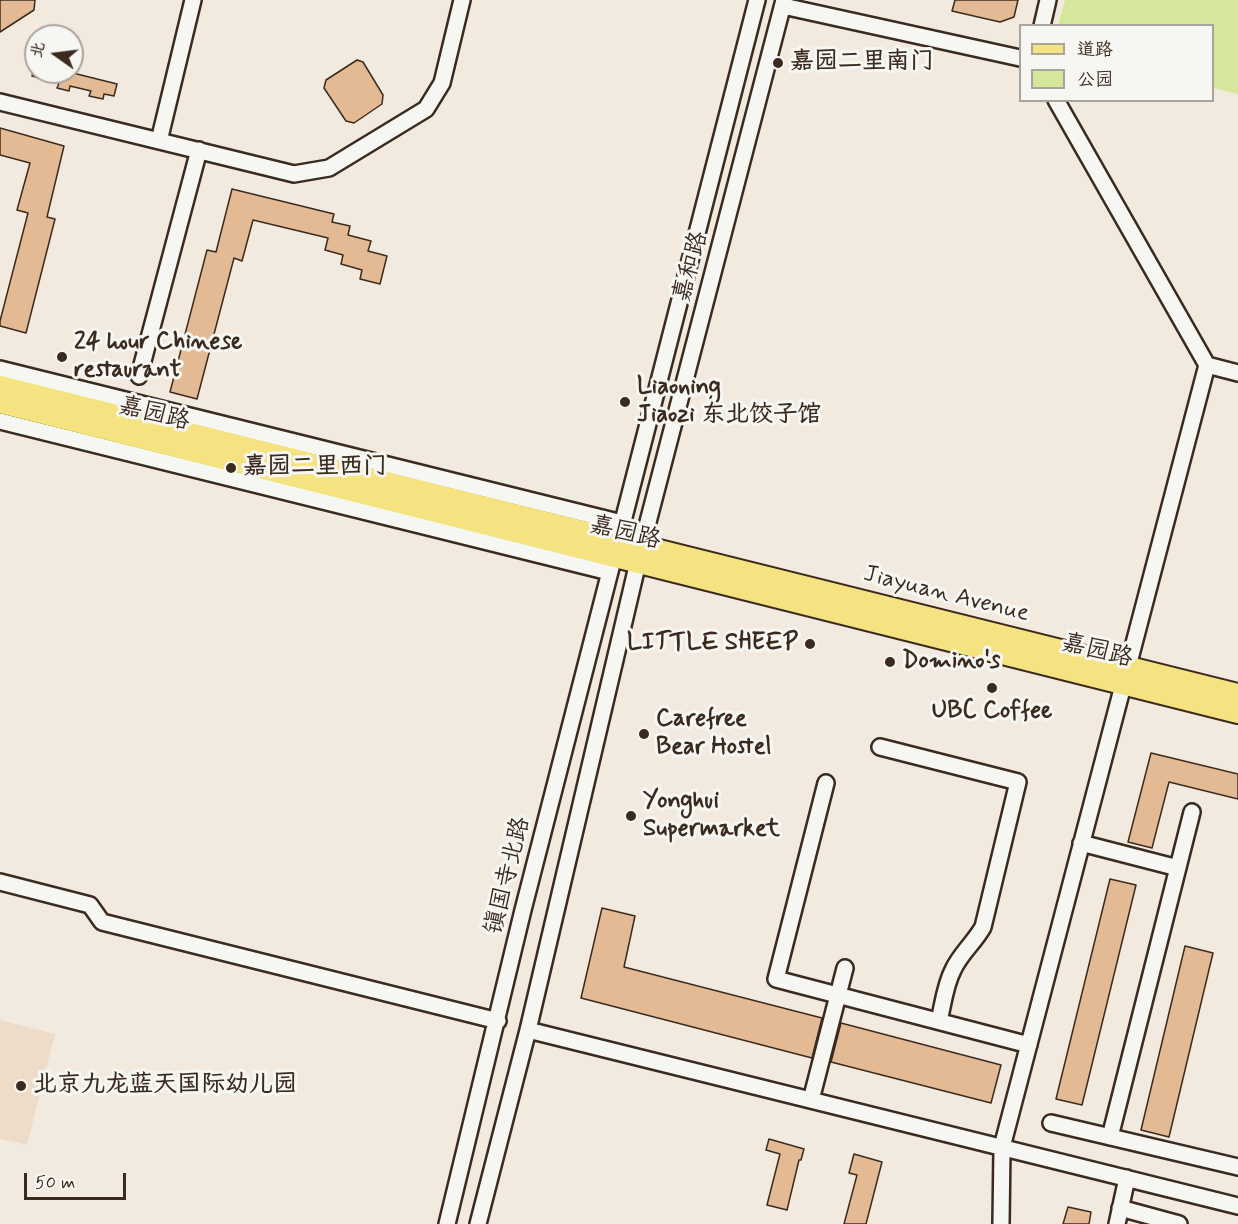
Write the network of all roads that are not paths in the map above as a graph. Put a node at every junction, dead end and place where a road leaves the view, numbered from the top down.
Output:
1 (193, 0) edge
2 (462, 0) edge
3 (756, 0) edge
4 (1048, 0) edge
5 (784, 3) edge
6 (1042, 24) edge
7 (1019, 58) edge
8 (0, 102) edge
9 (1057, 102) edge
10 (159, 141) junction
11 (199, 150) junction
12 (1207, 365) junction
13 (0, 369) edge
14 (1238, 373) edge
15 (139, 376) dead end
16 (0, 386) edge
17 (0, 403) edge
18 (0, 421) edge
19 (620, 531) junction
20 (642, 545) junction
21 (638, 564) junction
22 (611, 565) junction
23 (1125, 676) junction
24 (1238, 694) edge
25 (1238, 713) edge
26 (880, 747) dead end
27 (826, 783) dead end
28 (1192, 812) dead end
29 (1082, 843) junction
30 (1178, 868) junction
31 (0, 882) edge
32 (845, 968) dead end
33 (837, 994) junction
34 (498, 1021) junction
35 (939, 1021) junction
36 (528, 1030) junction
37 (1029, 1045) junction
38 (811, 1100) junction
39 (1051, 1123) dead end
40 (1110, 1137) junction
41 (1002, 1147) junction
42 (1238, 1167) edge
43 (1127, 1179) junction
44 (1238, 1206) edge
45 (1120, 1208) junction
46 (447, 1224) edge
47 (478, 1224) edge
48 (1001, 1224) edge
49 (1117, 1224) edge
50 (1179, 1224) edge

1 - 10 street
2 - 11 street
3 - 19 street, 嘉和路
4 - 6 street
5 - 7 street
5 - 20 street, 嘉和路
8 - 10 street
9 - 12 street
10 - 11 street
11 - 15 street
12 - 14 street
12 - 23 street
13 - 19 street
16 - 19 main road, 嘉园路
17 - 22 main road, 嘉园路
18 - 22 street
19 - 20 main road, 嘉园路
19 - 22 street, 镇国寺北路
20 - 21 street
20 - 23 main road, Jiayuan Avenue
21 - 22 main road, 嘉园路
21 - 23 main road, 嘉园路
21 - 36 street
22 - 34 street, 镇国寺北路
23 - 24 main road, Jiayuan Avenue
23 - 25 main road, 嘉园路
23 - 29 street
26 - 35 street
27 - 33 street
28 - 30 street
29 - 30 street
29 - 37 street
30 - 40 street
31 - 34 street
32 - 33 street
33 - 35 street
33 - 38 street
34 - 46 street, 镇国寺北路
35 - 37 street
36 - 38 street
36 - 47 street
37 - 41 street
38 - 41 street
39 - 40 street
40 - 42 street
41 - 43 street
41 - 48 street
43 - 44 street
43 - 45 street
45 - 49 street
45 - 50 street

